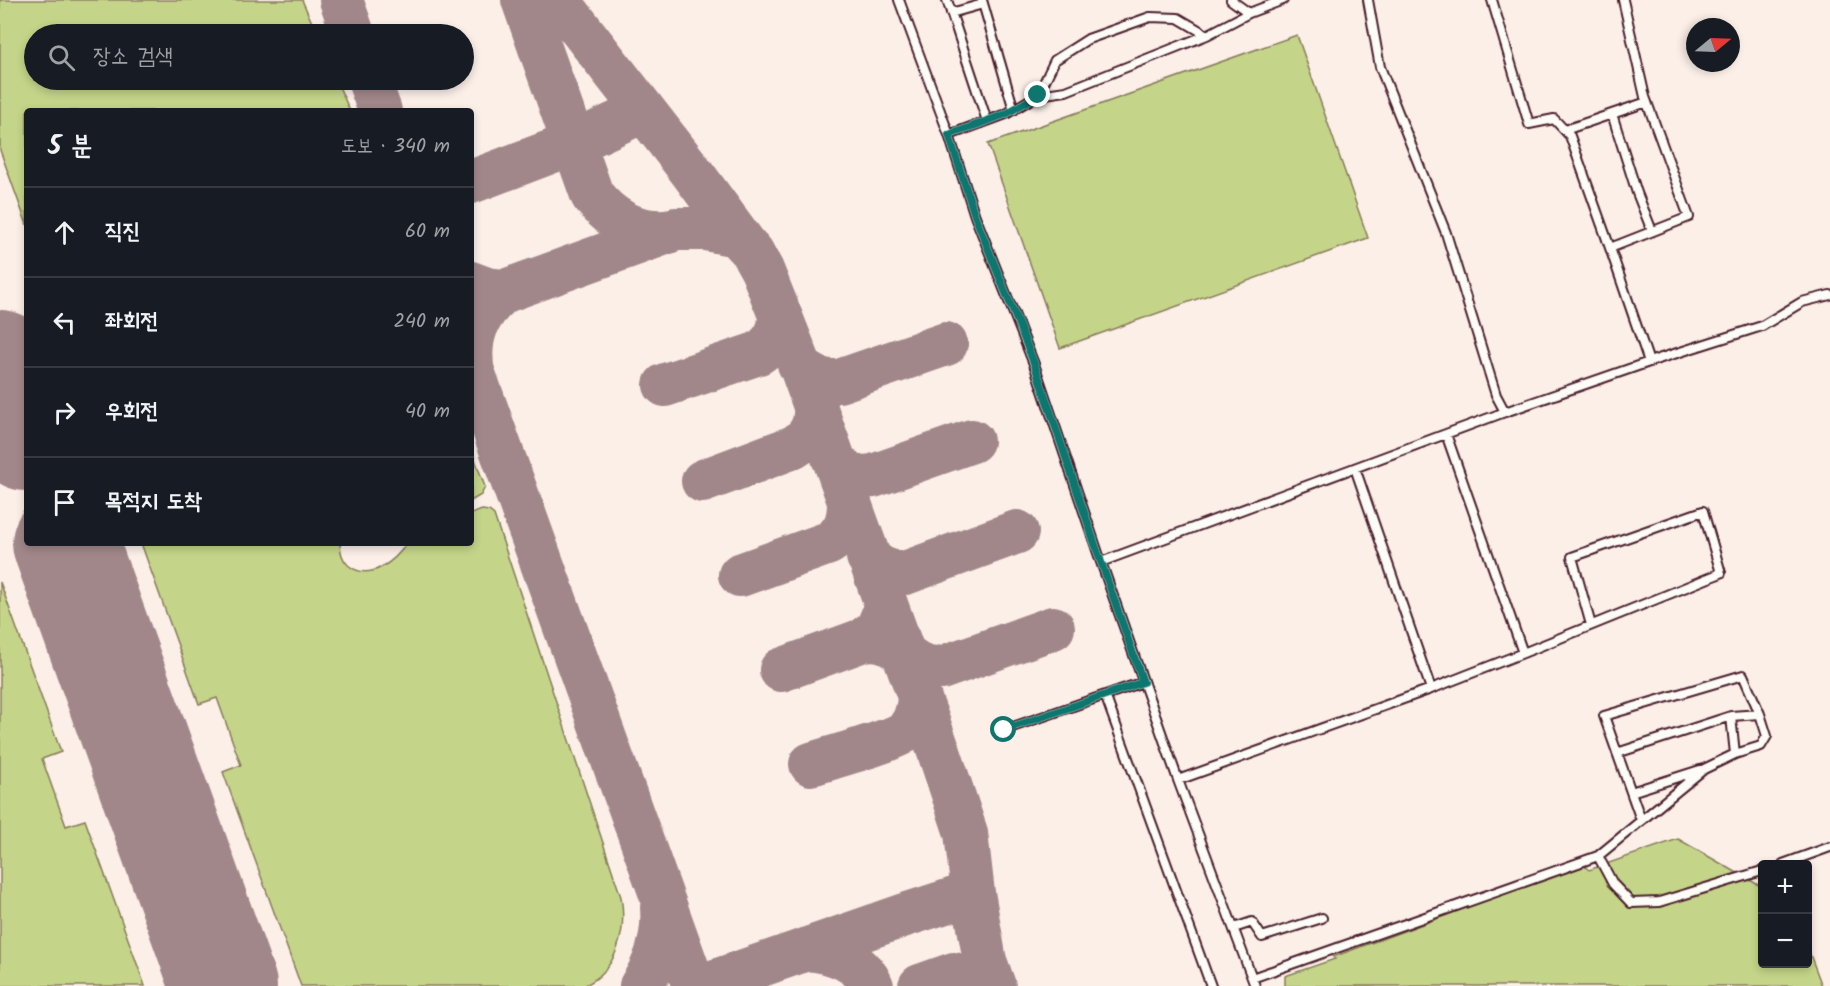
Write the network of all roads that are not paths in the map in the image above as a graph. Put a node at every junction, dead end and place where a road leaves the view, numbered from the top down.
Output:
1 (899, 0) edge
2 (947, 0) edge
3 (1231, 0) edge
4 (1283, 0) edge
5 (1368, 0) edge
6 (1492, 0) edge
7 (1623, 0) edge
8 (982, 2) edge
9 (951, 13) junction
10 (1249, 13) junction
11 (1207, 35) junction
12 (1038, 95) junction
13 (1647, 102) junction
14 (1014, 110) junction
15 (1612, 114) junction
16 (987, 121) junction
17 (1565, 130) junction
18 (949, 135) junction
19 (1652, 231) junction
20 (1610, 248) junction
21 (1830, 295) edge
22 (1649, 362) junction
23 (1505, 412) junction
24 (1446, 434) junction
25 (1354, 468) junction
26 (1101, 562) junction
27 (1592, 625) junction
28 (1523, 653) junction
29 (1143, 682) junction
30 (1431, 689) junction
31 (1105, 695) junction
32 (1760, 714) junction
33 (1731, 716) junction
34 (1004, 730) dead end
35 (1617, 753) junction
36 (1735, 754) junction
37 (1704, 769) junction
38 (1178, 780) junction
39 (1631, 792) junction
40 (1641, 820) junction
41 (1830, 847) edge
42 (1598, 856) junction
43 (1794, 860) edge
44 (1758, 872) edge
45 (1322, 918) dead end
46 (1234, 928) junction
47 (1254, 982) edge
48 (1211, 986) edge

1 - 18 lane
2 - 9 lane
3 - 10 lane
4 - 10 lane
5 - 23 lane
6 - 17 lane
7 - 13 lane
8 - 9 lane
8 - 14 lane
9 - 16 lane
10 - 11 lane
11 - 12 lane
11 - 12 lane
12 - 14 lane
13 - 15 lane
13 - 19 lane
14 - 16 lane
15 - 17 lane
15 - 19 lane
16 - 18 lane
17 - 20 lane
18 - 26 lane
19 - 20 lane
20 - 22 lane
21 - 22 lane
22 - 23 lane
23 - 24 lane
24 - 25 lane
24 - 28 lane
25 - 26 lane
25 - 30 lane
26 - 29 lane
27 - 27 lane
27 - 28 lane
28 - 30 lane
29 - 31 lane
29 - 38 lane
30 - 38 lane
31 - 34 lane
31 - 48 lane
32 - 33 lane
32 - 35 lane
32 - 36 lane
33 - 35 lane
33 - 36 lane
35 - 39 lane
36 - 37 lane
37 - 39 lane
37 - 40 lane
38 - 46 lane
39 - 40 lane
40 - 42 lane
41 - 43 lane
42 - 44 lane
42 - 47 lane
45 - 46 lane
46 - 47 lane

